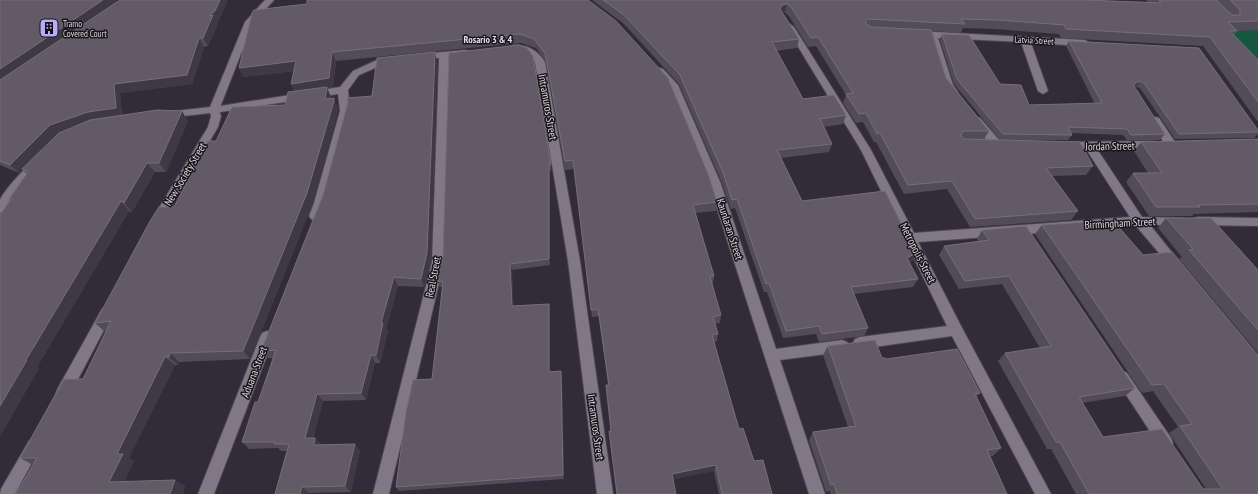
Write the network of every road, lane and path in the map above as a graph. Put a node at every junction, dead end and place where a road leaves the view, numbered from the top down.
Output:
1 (270, 0) edge
2 (274, 9) edge
3 (258, 11) junction
4 (784, 17) edge
5 (904, 33) edge
6 (934, 35) junction
7 (1025, 40) junction
8 (1094, 43) edge
9 (506, 49) edge
10 (475, 52) edge
11 (444, 54) junction
12 (651, 62) edge
13 (343, 90) junction
14 (1043, 91) dead end
15 (958, 98) edge
16 (967, 109) edge
17 (214, 110) junction
18 (1151, 114) edge
19 (155, 117) edge
20 (983, 144) edge
21 (1058, 146) edge
22 (1089, 146) junction
23 (46, 155) edge
24 (0, 209) edge
25 (1139, 221) junction
26 (1258, 222) edge
27 (311, 226) edge
28 (152, 229) edge
29 (910, 238) junction
30 (1184, 276) edge
31 (111, 304) edge
32 (273, 323) edge
33 (956, 330) junction
34 (772, 355) junction
35 (1117, 368) edge
36 (56, 407) edge
37 (41, 434) edge
38 (1174, 454) edge
39 (6, 494) edge
40 (206, 494) edge
41 (381, 494) edge
42 (605, 494) edge
43 (817, 494) edge
44 (1043, 494) edge

1 - 3 street, New Society Street
2 - 3 street
3 - 17 street, New Society Street
4 - 29 street, Metropolis Street
5 - 6 street, Latvia Street
6 - 7 street, Latvia Street
6 - 15 street
7 - 8 street, Latvia Street
7 - 14 street
9 - 42 street, Intramuros Street
10 - 11 street
11 - 13 street
11 - 41 street, Real Street
12 - 34 street, Kaunlaran Street
13 - 17 street
13 - 27 street
16 - 20 street
17 - 19 street
17 - 28 street, New Society Street
18 - 22 street, Jordan Street
21 - 22 street, Jordan Street
22 - 25 street
23 - 24 street
25 - 26 street, Birmingham Street
25 - 29 street, Birmingham Street
25 - 30 street
29 - 33 street, Metropolis Street
31 - 36 street
32 - 40 street, Aduana Street
33 - 34 street
33 - 44 street, Metropolis Street
34 - 43 street, Kaunlaran Street
35 - 38 street
37 - 39 street

